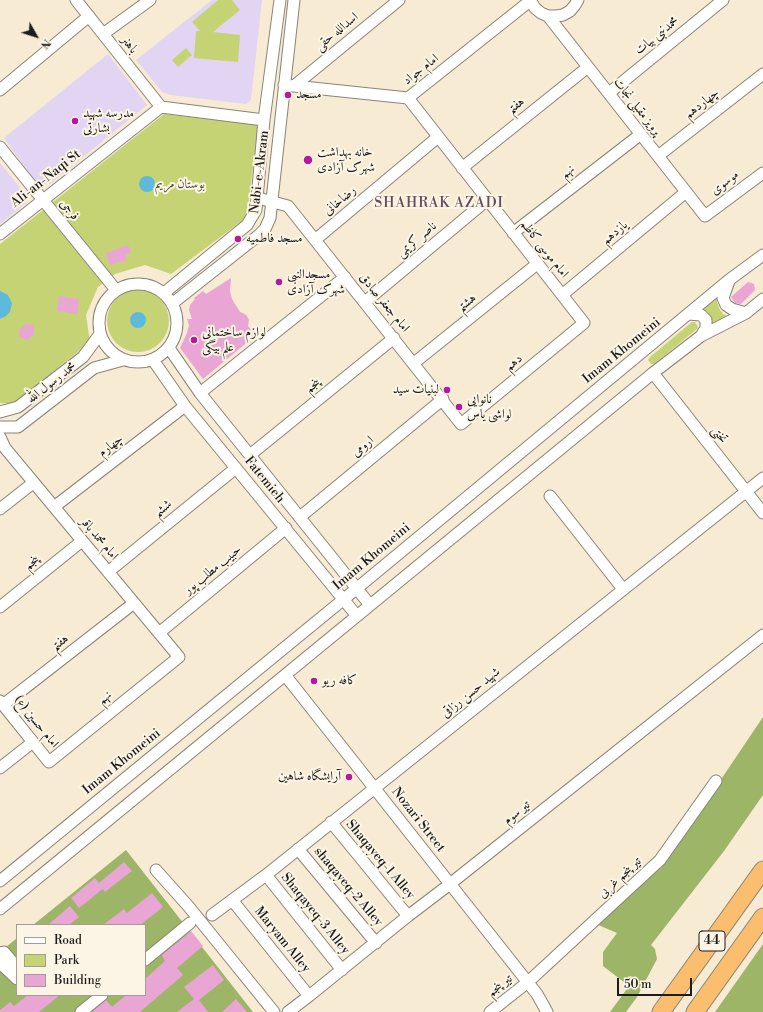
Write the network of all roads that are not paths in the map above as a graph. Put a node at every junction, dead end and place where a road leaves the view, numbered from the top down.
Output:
1 (76, 0) edge
2 (150, 0) edge
3 (280, 0) edge
4 (294, 0) edge
5 (399, 0) edge
6 (530, 0) edge
7 (578, 0) edge
8 (723, 0) edge
9 (89, 16) junction
10 (548, 16) junction
11 (103, 34) junction
12 (588, 67) junction
13 (763, 74) edge
14 (289, 86) junction
15 (0, 90) edge
16 (609, 93) junction
17 (408, 98) junction
18 (161, 107) junction
19 (264, 120) junction
20 (641, 134) junction
21 (438, 137) junction
22 (0, 147) edge
23 (658, 156) junction
24 (462, 168) junction
25 (763, 172) edge
26 (686, 192) junction
27 (258, 198) junction
28 (43, 200) junction
29 (487, 200) junction
30 (272, 202) junction
31 (705, 216) joint
32 (513, 233) junction
33 (0, 234) edge
34 (315, 240) junction
35 (763, 255) edge
36 (537, 264) junction
37 (345, 277) junction
38 (729, 280) junction
39 (116, 290) junction
40 (164, 293) junction
41 (562, 295) junction
42 (763, 299) edge
43 (365, 302) junction
44 (172, 303) junction
45 (746, 313) junction
46 (689, 314) junction
47 (584, 323) joint
48 (100, 334) junction
49 (701, 336) junction
50 (394, 338) junction
51 (169, 348) junction
52 (123, 360) junction
53 (153, 360) junction
54 (414, 363) junction
55 (653, 373) junction
56 (200, 393) junction
57 (443, 399) junction
58 (185, 406) junction
59 (0, 412) edge
60 (462, 424) joint
61 (0, 427) edge
62 (0, 437) edge
63 (250, 455) junction
64 (236, 468) junction
65 (763, 478) edge
66 (33, 483) junction
67 (746, 492) junction
68 (550, 496) dead end
69 (54, 508) junction
70 (0, 509) edge
71 (763, 513) edge
72 (300, 516) junction
73 (286, 528) junction
74 (82, 541) junction
75 (108, 572) junction
76 (356, 587) junction
77 (623, 589) junction
78 (344, 599) junction
79 (134, 602) junction
80 (370, 605) junction
81 (0, 607) edge
82 (357, 616) junction
83 (159, 633) junction
84 (763, 635) edge
85 (179, 657) joint
86 (285, 675) junction
87 (2, 703) edge
88 (33, 742) junction
89 (49, 762) joint
90 (0, 768) edge
91 (716, 781) dead end
92 (375, 788) junction
93 (331, 822) junction
94 (298, 849) junction
95 (156, 870) dead end
96 (763, 870) edge
97 (266, 876) junction
98 (0, 881) edge
99 (450, 884) junction
100 (232, 900) junction
101 (0, 909) edge
102 (212, 915) dead end
103 (408, 916) junction
104 (763, 918) edge
105 (190, 923) dead end
106 (376, 942) junction
107 (0, 953) edge
108 (146, 959) edge
109 (0, 963) edge
110 (342, 970) junction
111 (16, 974) edge
112 (528, 982) junction
113 (101, 996) edge
114 (309, 996) junction
115 (272, 1011) edge
116 (81, 1012) edge
117 (288, 1012) edge
118 (490, 1012) edge
119 (547, 1012) edge
120 (661, 1012) edge
121 (695, 1012) edge

1 - 9 street, باهنر
2 - 11 street
3 - 19 street, Nabi-e-Akram
4 - 14 street, Nabi-e-Akram
5 - 14 street, اسدالله حقی
6 - 10 street, پرویز مقبلی نجات
6 - 17 street, امام جواد
7 - 10 street
8 - 16 street, محمدنبی بیات
9 - 11 street, باهنر
9 - 15 street
10 - 12 street, پرویز مقبلی نجات
11 - 18 street, باهنر
12 - 16 street, پرویز مقبلی نجات
12 - 24 street, هفتم
13 - 23 street, چهاردهم
14 - 17 street, امام جواد
14 - 30 street, Nabi-e-Akram
16 - 20 street, پرویز مقبلی نجات
17 - 21 street, امام موسی کاظم
18 - 19 street
18 - 28 street, Ali-an-Naqi St
19 - 27 street, Nabi-e-Akram
20 - 23 street, پرویز مقبلی نجات
20 - 32 street, نهم
21 - 24 street, امام موسی کاظم
21 - 34 street, رضاخانی
22 - 28 street, فرجی
23 - 26 street, پرویز مقبلی نجات
24 - 29 street, امام موسی کاظم
25 - 31 street, موسوی
26 - 31 street, پرویز مقبلی نجات
26 - 41 street, یازدهم
27 - 30 street, امام جعفر صادق
27 - 40 street, Nabi-e-Akram
28 - 33 street, Ali-an-Naqi St
28 - 39 street, فرجی
29 - 32 street, امام موسی کاظم
29 - 43 street, ناصر کریمی
30 - 34 street, امام جعفر صادق
30 - 44 street, Nabi-e-Akram
32 - 36 street, امام موسی کاظم
34 - 37 street, امام جعفر صادق
35 - 38 street, Imam Khomeini
36 - 41 street, امام موسی کاظم
36 - 54 street, هشتم
37 - 43 street, امام جعفر صادق
37 - 56 street
38 - 45 street
38 - 46 street, Imam Khomeini
39 - 40 street
39 - 48 street
40 - 44 street
41 - 47 street, امام موسی کاظم
42 - 45 street
43 - 50 street, امام جعفر صادق
44 - 51 street
45 - 49 street
46 - 49 street
46 - 76 street, Imam Khomeini
47 - 60 street, دهم
48 - 52 street
48 - 59 street, محمد رسول الله
49 - 55 street
50 - 54 street, امام جعفر صادق
50 - 63 street, پنجم
51 - 53 street
51 - 56 street, Fatemieh
52 - 53 street
52 - 61 street, محمد رسول الله
53 - 58 street, Fatemieh
54 - 57 street, امام جعفر صادق
55 - 67 street, تختی
55 - 80 street
56 - 63 street, Fatemieh
57 - 60 street, امام جعفر صادق
57 - 72 street, ارومی
58 - 64 street, Fatemieh
58 - 69 street, چهارم
62 - 66 street, امام محمد باقر
63 - 72 street, Fatemieh
64 - 73 street, Fatemieh
64 - 75 street, ششم
65 - 67 street, شهید حسن رزاقی
66 - 69 street, امام محمد باقر
66 - 70 street
67 - 71 street, تختی
67 - 77 street, شهید حسن رزاقی
68 - 77 street
69 - 74 street, امام محمد باقر
72 - 76 street, Fatemieh
73 - 78 street, Fatemieh
73 - 83 street, حبیب مطلب پور
74 - 75 street, امام محمد باقر
74 - 81 street, پنجم
75 - 79 street, امام محمد باقر
76 - 78 street, Imam Khomeini
76 - 80 street, Fatemieh
77 - 92 street, شهید حسن رزاقی
78 - 82 street, Fatemieh
78 - 98 street, Imam Khomeini
79 - 83 street, امام محمد باقر
79 - 87 street, هفتم
80 - 82 street
82 - 86 street
83 - 85 street, امام محمد باقر
84 - 99 street, تیر سوم
85 - 89 street, نهم
86 - 92 street, Nozari Street
86 - 101 street
87 - 88 street, امام حسین (ع)
88 - 89 street, امام حسین (ع)
88 - 90 street
91 - 112 street, تیر پنجم غربی
92 - 93 street, شهید حسن رزاقی
92 - 99 street, Nozari Street
93 - 94 street, شهید حسن رزاقی
93 - 103 street, Shaqayeq-1 Alley
94 - 97 street, شهید حسن رزاقی
94 - 106 street, shaqayeq-2 Alley
95 - 115 street
96 - 120 highway, 44
97 - 100 street, شهید حسن رزاقی
97 - 110 street, Shaqayeq-3 Alley
99 - 103 street, تیر سوم
99 - 112 street, Nozari Street
100 - 102 street, شهید حسن رزاقی
100 - 114 street, Maryam Alley
103 - 106 street, تیر سوم
104 - 121 highway, 44
105 - 108 street
106 - 110 street, تیر سوم
107 - 111 street
109 - 111 street
110 - 114 street, تیر سوم
112 - 118 street, تیر پنجم
112 - 119 street, Nozari Street
113 - 116 street
114 - 117 street, تیر سوم

